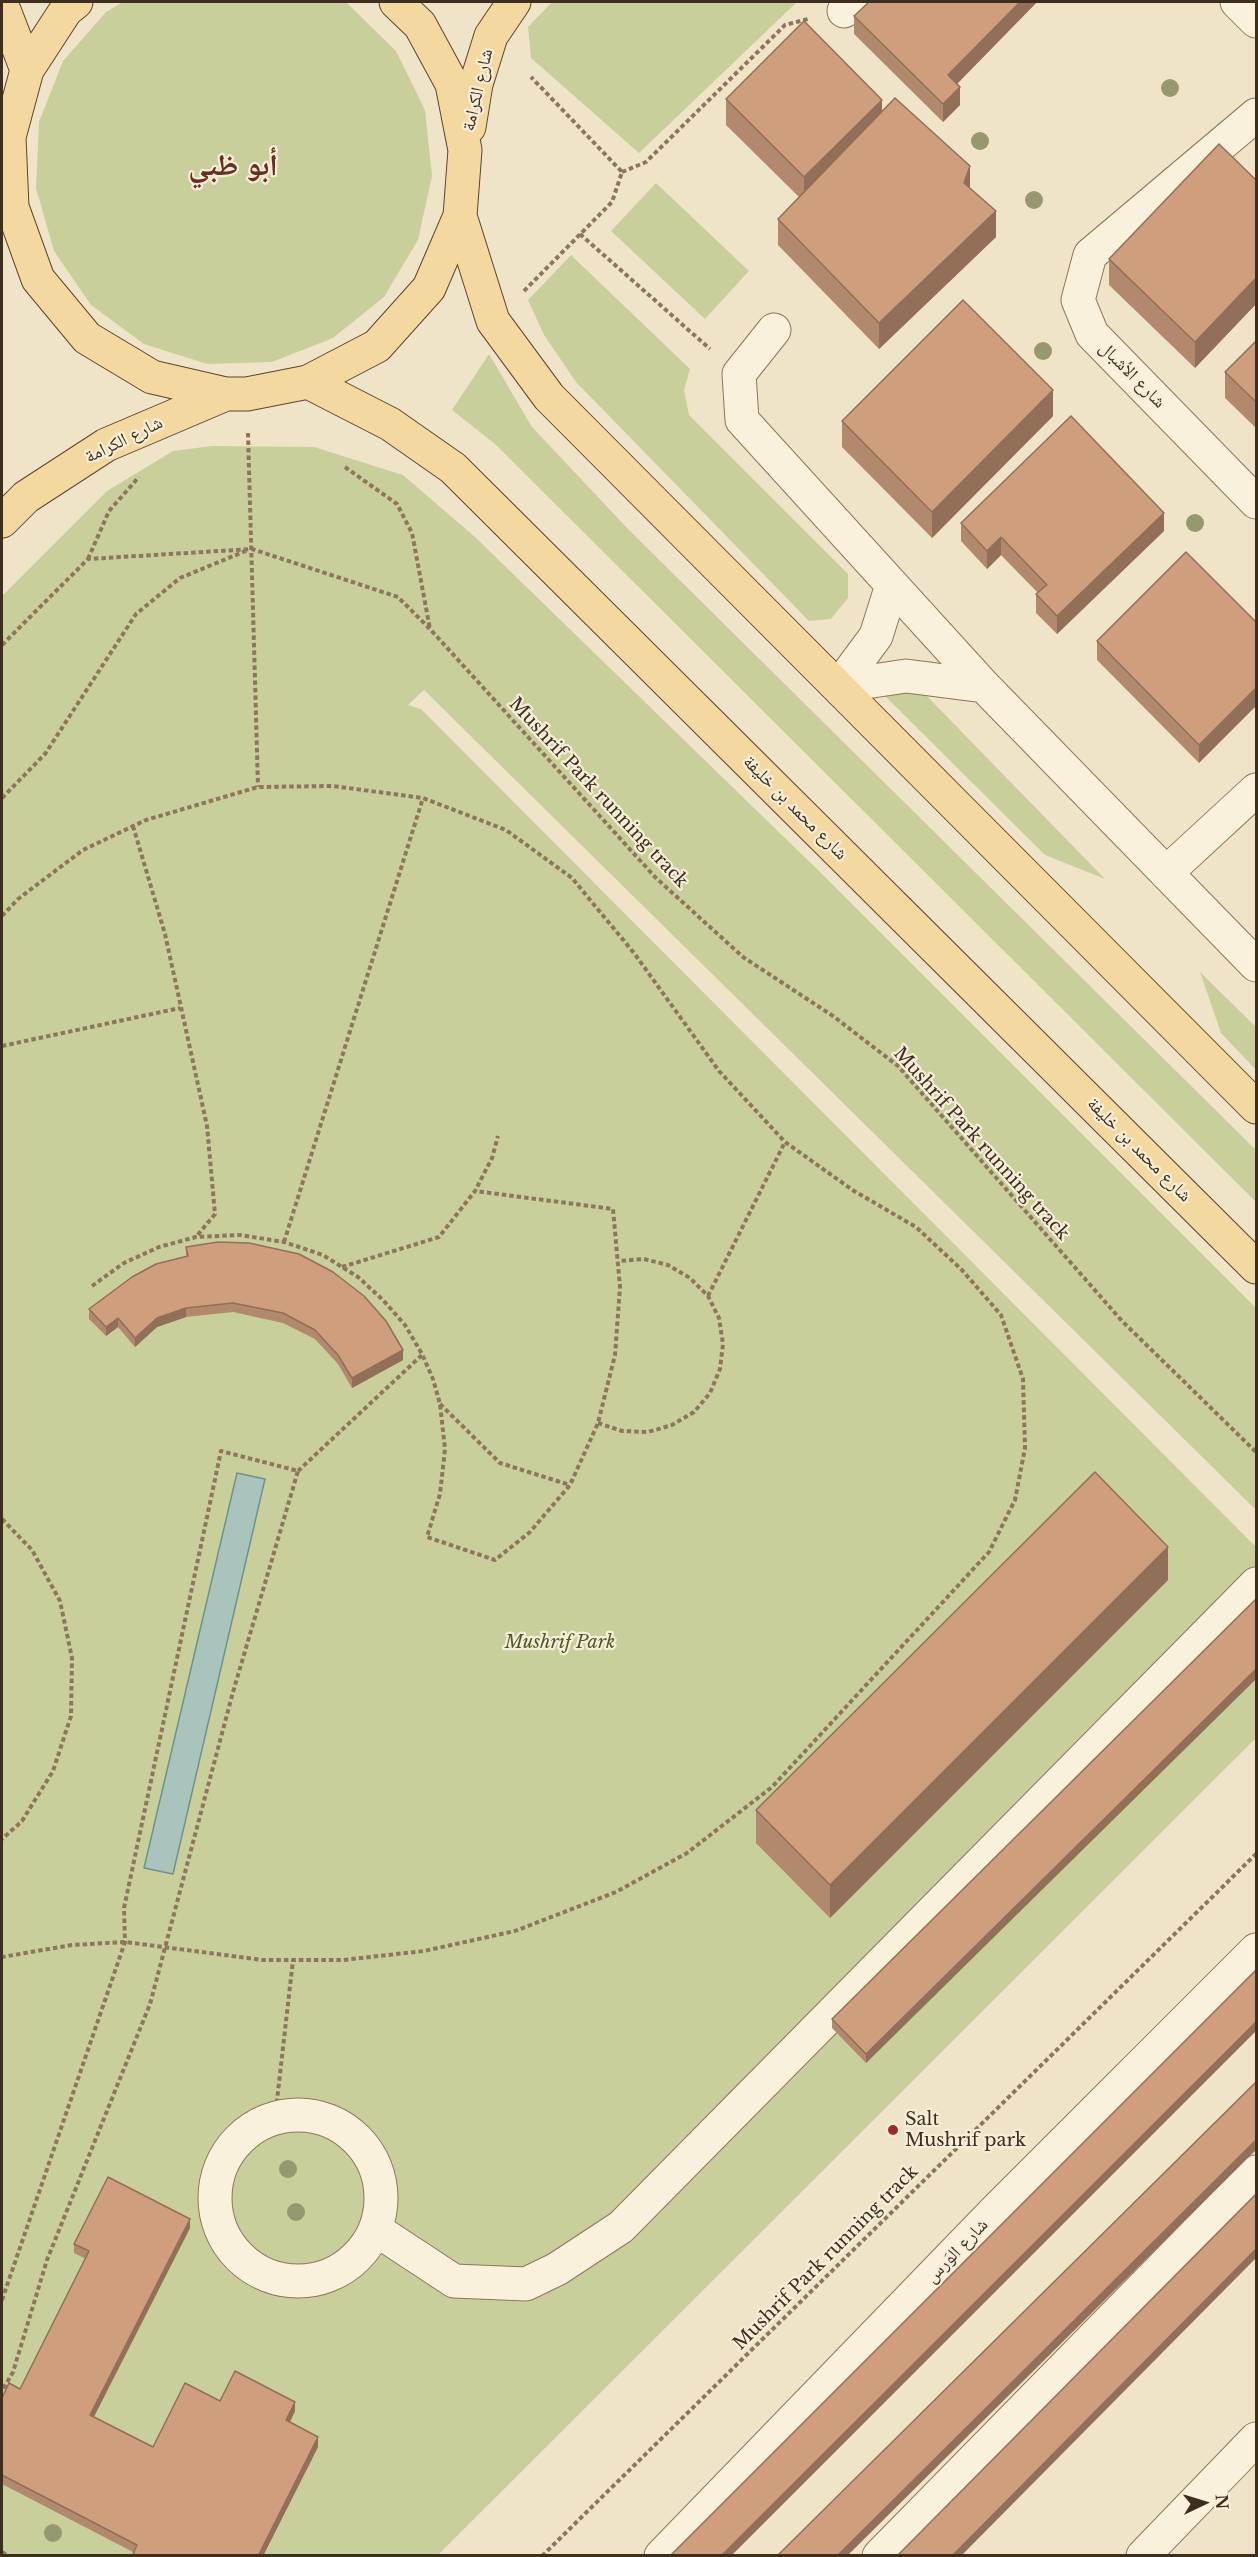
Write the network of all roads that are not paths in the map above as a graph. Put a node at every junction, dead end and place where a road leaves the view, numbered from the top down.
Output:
1 (76, 2) edge
2 (396, 2) edge
3 (514, 2) edge
4 (1237, 2) edge
5 (2, 5) edge
6 (1257, 21) edge
7 (27, 70) junction
8 (1257, 115) edge
9 (465, 150) junction
10 (7, 215) edge
11 (460, 216) junction
12 (774, 330) dead end
13 (308, 382) junction
14 (236, 394) junction
15 (1257, 502) edge
16 (2, 521) edge
17 (892, 585) junction
18 (839, 686) junction
19 (984, 686) junction
20 (1257, 790) edge
21 (1166, 873) junction
22 (1257, 965) edge
23 (1257, 1107) edge
24 (1257, 1267) edge
25 (1257, 1584) edge
26 (1257, 1950) edge
27 (1257, 2172) edge
28 (375, 2229) junction
29 (1257, 2439) edge
30 (661, 2556) edge
31 (879, 2556) edge
32 (1143, 2556) edge

1 - 7 main road
2 - 9 main road
3 - 9 main road, شارع الكرامة
4 - 6 street
5 - 7 main road
7 - 10 main road
8 - 15 street, شارع الأشبال
9 - 11 main road
10 - 14 main road
11 - 13 main road
11 - 18 main road
12 - 17 street
13 - 14 main road
13 - 24 main road, شارع محمد بن خليفة
14 - 16 main road, شارع الكرامة
17 - 18 street
17 - 19 street
18 - 19 street
18 - 23 main road
19 - 21 street
20 - 21 street
21 - 22 street
25 - 28 street
26 - 30 street, شارع الوَرس
27 - 31 street
28 - 28 street
29 - 32 street

